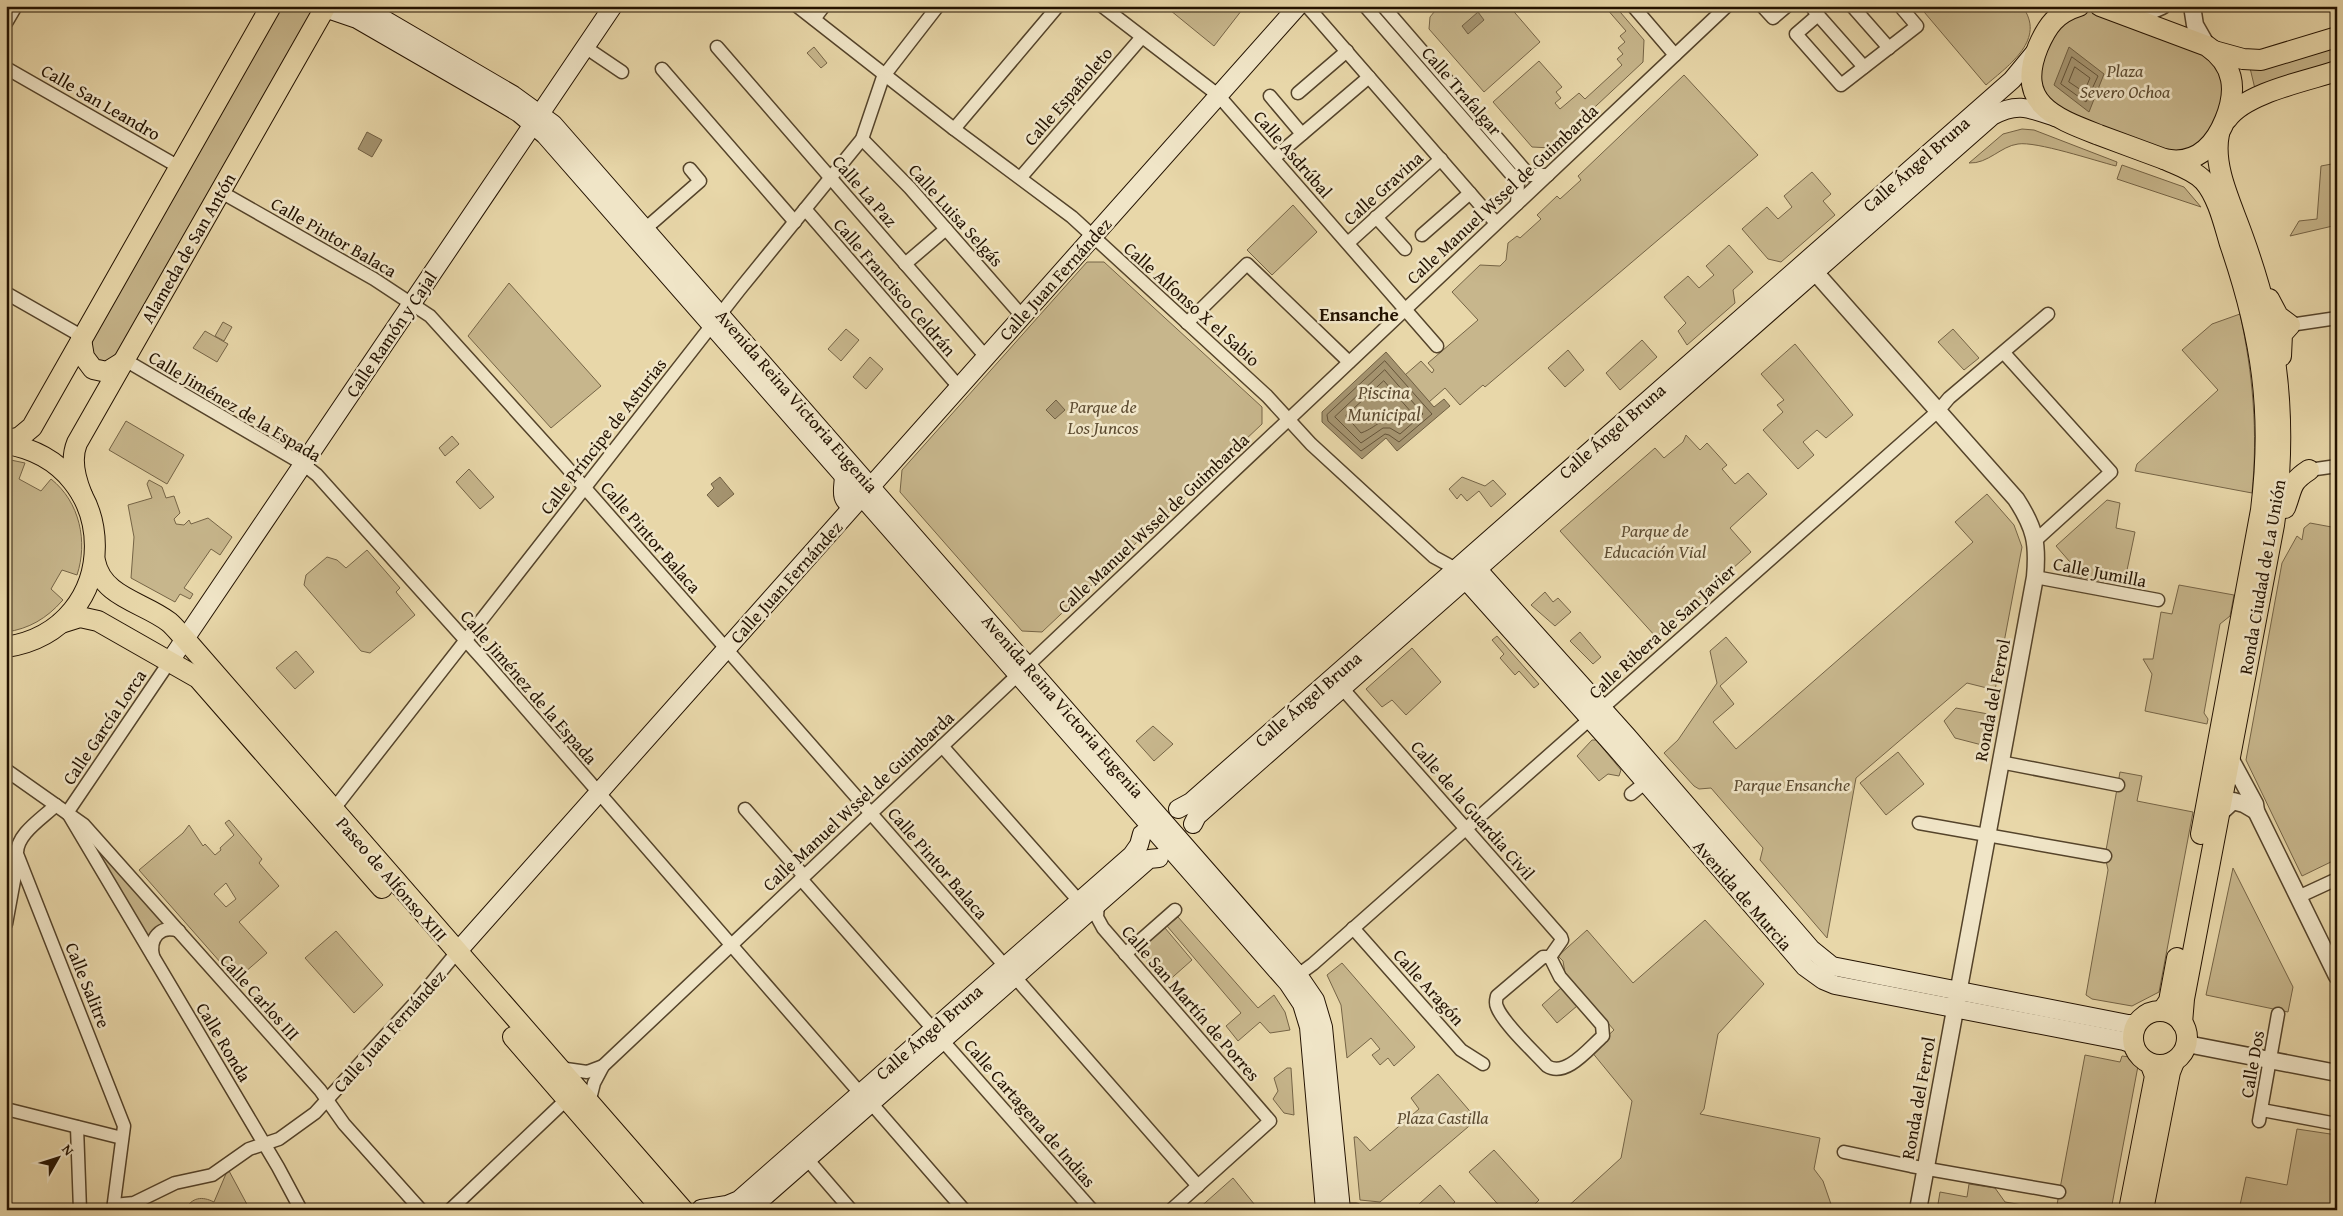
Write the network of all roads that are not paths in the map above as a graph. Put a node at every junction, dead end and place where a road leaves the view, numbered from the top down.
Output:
1 (16, 6) edge
2 (271, 6) edge
3 (361, 6) edge
4 (612, 6) edge
5 (798, 6) edge
6 (824, 6) edge
7 (938, 6) edge
8 (1058, 6) edge
9 (1102, 6) edge
10 (1298, 6) edge
11 (1307, 6) edge
12 (1365, 6) edge
13 (1383, 6) edge
14 (1633, 6) edge
15 (1727, 6) edge
16 (1762, 6) edge
17 (1787, 6) edge
18 (1852, 6) edge
19 (1900, 6) edge
20 (2042, 6) edge
21 (2079, 6) edge
22 (2162, 6) edge
23 (2192, 6) edge
24 (323, 7) edge
25 (2107, 8) edge
26 (1814, 10) edge
27 (814, 19) junction
28 (6, 23) edge
29 (1142, 37) junction
30 (2337, 37) edge
31 (2041, 39) junction
32 (585, 47) junction
33 (717, 47) dead end
34 (1889, 48) junction
35 (2211, 48) junction
36 (1347, 52) junction
37 (1675, 55) junction
38 (1864, 67) junction
39 (6, 68) edge
40 (662, 69) dead end
41 (2337, 71) edge
42 (622, 72) dead end
43 (885, 74) junction
44 (1369, 77) junction
45 (2337, 82) edge
46 (1298, 93) dead end
47 (2264, 94) junction
48 (1218, 95) junction
49 (1270, 96) dead end
50 (540, 113) junction
51 (2057, 118) junction
52 (954, 129) junction
53 (2221, 129) junction
54 (1302, 134) junction
55 (862, 139) junction
56 (1274, 158) junction
57 (2164, 159) junction
58 (1441, 160) junction
59 (179, 167) junction
60 (690, 169) dead end
61 (1548, 175) junction
62 (830, 177) junction
63 (1021, 177) junction
64 (220, 192) junction
65 (1470, 193) junction
66 (1517, 204) junction
67 (805, 209) junction
68 (1376, 218) junction
69 (795, 222) junction
70 (1496, 223) junction
71 (645, 229) junction
72 (946, 229) junction
73 (1422, 234) dead end
74 (1093, 236) junction
75 (1348, 243) junction
76 (1405, 250) dead end
77 (905, 264) junction
78 (2252, 264) junction
79 (1815, 272) junction
80 (6, 293) edge
81 (412, 303) junction
82 (1406, 309) junction
83 (2048, 314) dead end
84 (1022, 316) junction
85 (2337, 318) edge
86 (716, 319) junction
87 (1187, 323) junction
88 (2290, 325) junction
89 (82, 338) junction
90 (1437, 346) dead end
91 (2004, 353) junction
92 (986, 357) junction
93 (124, 361) junction
94 (1349, 362) junction
95 (959, 387) junction
96 (2280, 400) junction
97 (1938, 411) junction
98 (1288, 420) junction
99 (6, 442) edge
100 (2281, 447) junction
101 (303, 464) junction
102 (2337, 466) edge
103 (2310, 470) junction
104 (585, 488) junction
105 (82, 494) junction
106 (862, 496) junction
107 (2036, 540) junction
108 (2268, 555) junction
109 (95, 561) junction
110 (1467, 569) junction
111 (2035, 577) junction
112 (2158, 600) dead end
113 (61, 623) junction
114 (185, 639) junction
115 (466, 641) junction
116 (6, 647) edge
117 (726, 648) junction
118 (170, 661) junction
119 (1023, 670) junction
120 (1342, 688) junction
121 (1596, 713) junction
122 (942, 746) junction
123 (2230, 758) junction
124 (2000, 762) junction
125 (6, 770) edge
126 (1652, 777) junction
127 (2118, 785) dead end
128 (598, 793) junction
129 (1631, 794) dead end
130 (56, 805) junction
131 (745, 809) dead end
132 (1178, 809) junction
133 (333, 810) junction
134 (2256, 811) junction
135 (68, 813) junction
136 (871, 814) junction
137 (2219, 814) junction
138 (1147, 821) junction
139 (1919, 822) dead end
140 (1192, 824) junction
141 (1466, 829) junction
142 (1987, 834) junction
143 (1183, 853) junction
144 (2106, 856) dead end
145 (1159, 858) junction
146 (18, 859) junction
147 (802, 878) junction
148 (2337, 879) edge
149 (2298, 897) junction
150 (1079, 901) junction
151 (1098, 903) junction
152 (1175, 910) dead end
153 (6, 924) edge
154 (1353, 928) junction
155 (179, 931) junction
156 (731, 945) junction
157 (1125, 954) junction
158 (2332, 954) edge
159 (153, 956) junction
160 (453, 958) junction
161 (1550, 958) junction
162 (1010, 971) junction
163 (1298, 974) junction
164 (2337, 976) edge
165 (1957, 1000) junction
166 (2162, 1011) junction
167 (2278, 1014) dead end
168 (2182, 1022) junction
169 (2137, 1024) junction
170 (937, 1034) junction
171 (2133, 1044) junction
172 (2187, 1044) junction
173 (2270, 1060) junction
174 (2174, 1062) junction
175 (1483, 1064) dead end
176 (2150, 1064) junction
177 (603, 1066) junction
178 (558, 1067) junction
179 (2337, 1073) edge
180 (866, 1098) junction
181 (568, 1099) junction
182 (327, 1100) junction
183 (589, 1103) junction
184 (6, 1109) edge
185 (2337, 1124) edge
186 (590, 1125) junction
187 (77, 1127) junction
188 (123, 1132) junction
189 (265, 1145) junction
190 (1844, 1152) dead end
191 (807, 1159) junction
192 (1926, 1168) junction
193 (1198, 1186) junction
194 (2060, 1192) dead end
195 (113, 1207) edge
196 (701, 1209) edge
197 (80, 1210) edge
198 (301, 1210) edge
199 (421, 1210) edge
200 (450, 1210) edge
201 (663, 1210) edge
202 (683, 1210) edge
203 (696, 1210) edge
204 (707, 1210) edge
205 (749, 1210) edge
206 (851, 1210) edge
207 (964, 1210) edge
208 (1092, 1210) edge
209 (1171, 1210) edge
210 (1325, 1210) edge
211 (1341, 1210) edge
212 (1351, 1210) edge
213 (1356, 1210) edge
214 (1918, 1210) edge
215 (2129, 1210) edge
216 (2143, 1210) edge

1 - 28 street
2 - 59 main road
3 - 50 main road, Avenida Reina Victoria Eugenia
4 - 32 main road, Calle Ramón y Cajal
5 - 27 street, Calle Alfonso X el Sabio
6 - 27 street
7 - 43 street, Calle Príncipe de Asturias
8 - 52 street
9 - 29 street, Calle Asdrúbal
10 - 48 main road, Calle Juan Fernández
11 - 36 street
12 - 66 street, Calle Trafalgar
13 - 61 street, Calle Trafalgar
14 - 37 street
15 - 37 street, Calle Manuel Wssel de Guimbarda
16 - 17 street
18 - 34 street
19 - 34 street
20 - 31 main road
21 - 31 main road
22 - 25 street
23 - 35 street
24 - 50 main road, Avenida Reina Victoria Eugenia
24 - 64 main road, Alameda de San Antón
25 - 35 main road
26 - 38 street
26 - 38 street
27 - 43 street, Calle Alfonso X el Sabio
29 - 48 street, Calle Asdrúbal
29 - 63 street, Calle Españoleto
30 - 35 main road
31 - 51 main road
31 - 110 main road, Calle Ángel Bruna
32 - 42 street
32 - 50 main road, Calle Ramón y Cajal
33 - 62 street, Calle La Paz
34 - 38 street
35 - 53 main road
36 - 44 street
36 - 46 street
37 - 61 street, Calle Manuel Wssel de Guimbarda
39 - 59 street, Calle San Leandro
40 - 69 street
41 - 47 main road
43 - 52 street, Calle Alfonso X el Sabio
43 - 55 street, Calle Príncipe de Asturias
44 - 54 street
44 - 58 street
45 - 47 street
47 - 53 main road
48 - 56 street, Calle Asdrúbal
48 - 74 main road, Calle Juan Fernández
49 - 54 street
50 - 71 main road, Avenida Reina Victoria Eugenia
50 - 81 main road, Calle Ramón y Cajal
50 - 86 main road, Avenida Reina Victoria Eugenia
51 - 57 main road
51 - 79 main road, Calle Ángel Bruna
52 - 63 street, Calle Alfonso X el Sabio
53 - 57 main road
53 - 78 main road, Ronda Ciudad de La Unión
54 - 56 street
55 - 62 street, Calle Príncipe de Asturias
55 - 72 street, Calle Luisa Selgás
56 - 75 street, Calle Asdrúbal
57 - 166 main road, Ronda Ciudad de La Unión
58 - 65 street
58 - 68 street, Calle Gravina
59 - 89 main road
60 - 71 street
61 - 66 street, Calle Manuel Wssel de Guimbarda
62 - 67 street, Calle Príncipe de Asturias
62 - 77 street, Calle La Paz
63 - 74 street, Calle Alfonso X el Sabio
64 - 81 street, Calle Pintor Balaca
64 - 93 main road, Alameda de San Antón
65 - 70 street
65 - 73 street
66 - 70 street, Calle Manuel Wssel de Guimbarda
67 - 69 street, Calle Príncipe de Asturias
67 - 95 street, Calle Francisco Celdrán
68 - 75 street, Calle Gravina
68 - 76 street
69 - 86 street, Calle Príncipe de Asturias
70 - 82 street, Calle Manuel Wssel de Guimbarda
71 - 86 main road, Avenida Reina Victoria Eugenia
72 - 77 street
72 - 84 street, Calle Luisa Selgás
74 - 84 main road, Calle Juan Fernández
74 - 87 street, Calle Alfonso X el Sabio
75 - 82 street, Calle Asdrúbal
77 - 92 street, Calle La Paz
78 - 88 main road
78 - 96 main road, Ronda Ciudad de La Unión
79 - 97 street, Ronda del Ferrol
79 - 110 main road, Calle Ángel Bruna
80 - 89 street
81 - 101 main road, Calle Ramón y Cajal
81 - 104 street, Calle Pintor Balaca
82 - 90 street, Calle Asdrúbal
82 - 94 street, Calle Manuel Wssel de Guimbarda
83 - 91 street, Calle Ribera de San Javier
84 - 92 main road, Calle Juan Fernández
85 - 88 street
86 - 104 street, Calle Príncipe de Asturias
86 - 106 main road, Avenida Reina Victoria Eugenia
86 - 106 main road, Avenida Reina Victoria Eugenia
87 - 94 street
87 - 98 street, Calle Alfonso X el Sabio
88 - 96 main road
89 - 93 main road
89 - 99 main road
91 - 97 street, Calle Ribera de San Javier
91 - 107 street
92 - 95 main road, Calle Juan Fernández
93 - 101 street, Calle Jiménez de la Espada
93 - 105 main road, Alameda de San Antón
94 - 98 street, Calle Manuel Wssel de Guimbarda
95 - 106 main road, Calle Juan Fernández
96 - 100 main road, Ronda Ciudad de La Unión
97 - 107 street, Ronda del Ferrol
97 - 121 street, Calle Ribera de San Javier
98 - 110 street, Calle Alfonso X el Sabio
98 - 119 street, Calle Manuel Wssel de Guimbarda
99 - 105 main road
100 - 103 main road
100 - 108 main road, Ronda Ciudad de La Unión
101 - 114 main road, Calle Ramón y Cajal
101 - 115 street, Calle Jiménez de la Espada
102 - 103 street
103 - 108 main road
104 - 115 street, Calle Príncipe de Asturias
104 - 117 street, Calle Pintor Balaca
105 - 109 main road, Alameda de San Antón
106 - 117 main road, Calle Juan Fernández
106 - 119 main road, Avenida Reina Victoria Eugenia
107 - 111 street, Ronda del Ferrol
108 - 123 main road, Ronda Ciudad de La Unión
109 - 113 main road
109 - 114 main road, Paseo de Alfonso XIII
110 - 120 main road, Calle Ángel Bruna
110 - 121 main road, Avenida de Murcia
110 - 132 main road, Calle Ángel Bruna
111 - 112 street, Calle Jumilla
111 - 124 street, Ronda del Ferrol
113 - 116 main road
113 - 118 main road, Paseo de Alfonso XIII
114 - 118 main road, Calle Ramón y Cajal
114 - 133 main road, Paseo de Alfonso XIII
115 - 128 street, Calle Jiménez de la Espada
115 - 133 street, Calle Príncipe de Asturias
117 - 128 main road, Calle Juan Fernández
117 - 136 street, Calle Pintor Balaca
118 - 135 street, Calle García Lorca
118 - 160 main road, Paseo de Alfonso XIII
119 - 122 street, Calle Manuel Wssel de Guimbarda
119 - 138 main road, Avenida Reina Victoria Eugenia
120 - 140 main road, Calle Ángel Bruna
120 - 141 street, Calle de la Guardia Civil
121 - 126 main road, Avenida de Murcia
121 - 141 street, Calle Ribera de San Javier
122 - 136 street, Calle Manuel Wssel de Guimbarda
122 - 150 street
123 - 134 street
123 - 137 main road, Ronda Ciudad de La Unión
124 - 127 street
124 - 142 street, Ronda del Ferrol
125 - 130 street, Calle Carlos III
126 - 129 street
126 - 165 main road, Avenida de Murcia
128 - 156 street, Calle Jiménez de la Espada
128 - 160 main road, Calle Juan Fernández
130 - 135 street, Calle Carlos III
130 - 146 street, Calle García Lorca
131 - 147 street, Calle Cartagena de Indias
132 - 138 main road
132 - 140 main road
133 - 160 main road, Paseo de Alfonso XIII
134 - 137 street
134 - 149 street
135 - 155 street, Calle Carlos III
135 - 159 street, Calle Carlos III
136 - 147 street, Calle Manuel Wssel de Guimbarda
136 - 162 street, Calle Pintor Balaca
137 - 168 main road, Ronda Ciudad de La Unión
138 - 143 main road, Avenida Reina Victoria Eugenia
138 - 145 main road, Avenida Reina Victoria Eugenia
138 - 150 main road, Calle Ángel Bruna
139 - 142 street
140 - 143 main road
141 - 154 street, Calle Ribera de San Javier
141 - 161 street, Calle de la Guardia Civil
142 - 144 street
142 - 165 street, Ronda del Ferrol
143 - 145 main road
143 - 163 main road, Avenida Reina Victoria Eugenia
143 - 210 main road, Avenida Reina Victoria Eugenia
145 - 151 main road, Calle Ángel Bruna
146 - 153 street
146 - 188 street, Calle Salitre
147 - 156 street, Calle Manuel Wssel de Guimbarda
147 - 170 street, Calle Cartagena de Indias
148 - 149 street
149 - 158 street
150 - 162 main road, Calle Ángel Bruna
151 - 157 street, Calle San Martín de Porres
151 - 162 main road, Calle Ángel Bruna
152 - 157 street
154 - 163 street, Calle Ribera de San Javier
154 - 175 street, Calle Aragón
155 - 159 street
155 - 182 street, Calle Carlos III
156 - 177 street, Calle Manuel Wssel de Guimbarda
156 - 180 street, Calle Jiménez de la Espada
157 - 193 street, Calle San Martín de Porres
158 - 164 street
159 - 189 street, Calle Ronda
160 - 178 main road, Paseo de Alfonso XIII
160 - 181 main road, Paseo de Alfonso XIII
160 - 182 street, Calle Juan Fernández
161 - 161 street
162 - 170 main road, Calle Ángel Bruna
162 - 193 street, Calle Pintor Balaca
163 - 211 main road, Avenida Reina Victoria Eugenia
165 - 169 main road, Avenida de Murcia
165 - 171 main road, Avenida de Murcia
165 - 192 street, Ronda del Ferrol
166 - 168 main road
166 - 169 main road
167 - 173 street, Calle Dos
168 - 172 main road
169 - 171 main road
170 - 180 main road, Calle Ángel Bruna
170 - 208 street, Calle Cartagena de Indias
171 - 176 main road
172 - 173 street
172 - 174 main road
173 - 179 street
173 - 185 street, Calle Dos
174 - 176 main road
174 - 216 main road
176 - 215 main road
177 - 178 street
177 - 183 street, Calle Manuel Wssel de Guimbarda
178 - 183 main road, Paseo de Alfonso XIII
180 - 191 main road, Calle Ángel Bruna
180 - 196 main road, Calle Ángel Bruna
180 - 207 street, Calle Jiménez de la Espada
181 - 186 main road, Paseo de Alfonso XIII
181 - 200 street
182 - 189 street, Calle Juan Fernández
182 - 199 street, Calle Carlos III
183 - 186 main road
183 - 202 main road, Paseo de Alfonso XIII
184 - 187 street
186 - 201 main road, Paseo de Alfonso XIII
187 - 188 street
187 - 197 street
188 - 195 street
189 - 195 street, Calle Juan Fernández
189 - 198 street, Calle Ronda
190 - 192 street
191 - 205 main road, Calle Ángel Bruna
191 - 206 street
192 - 194 street
192 - 214 street, Ronda del Ferrol
193 - 209 street
196 - 203 main road, Calle Ángel Bruna
196 - 204 main road
212 - 213 street

